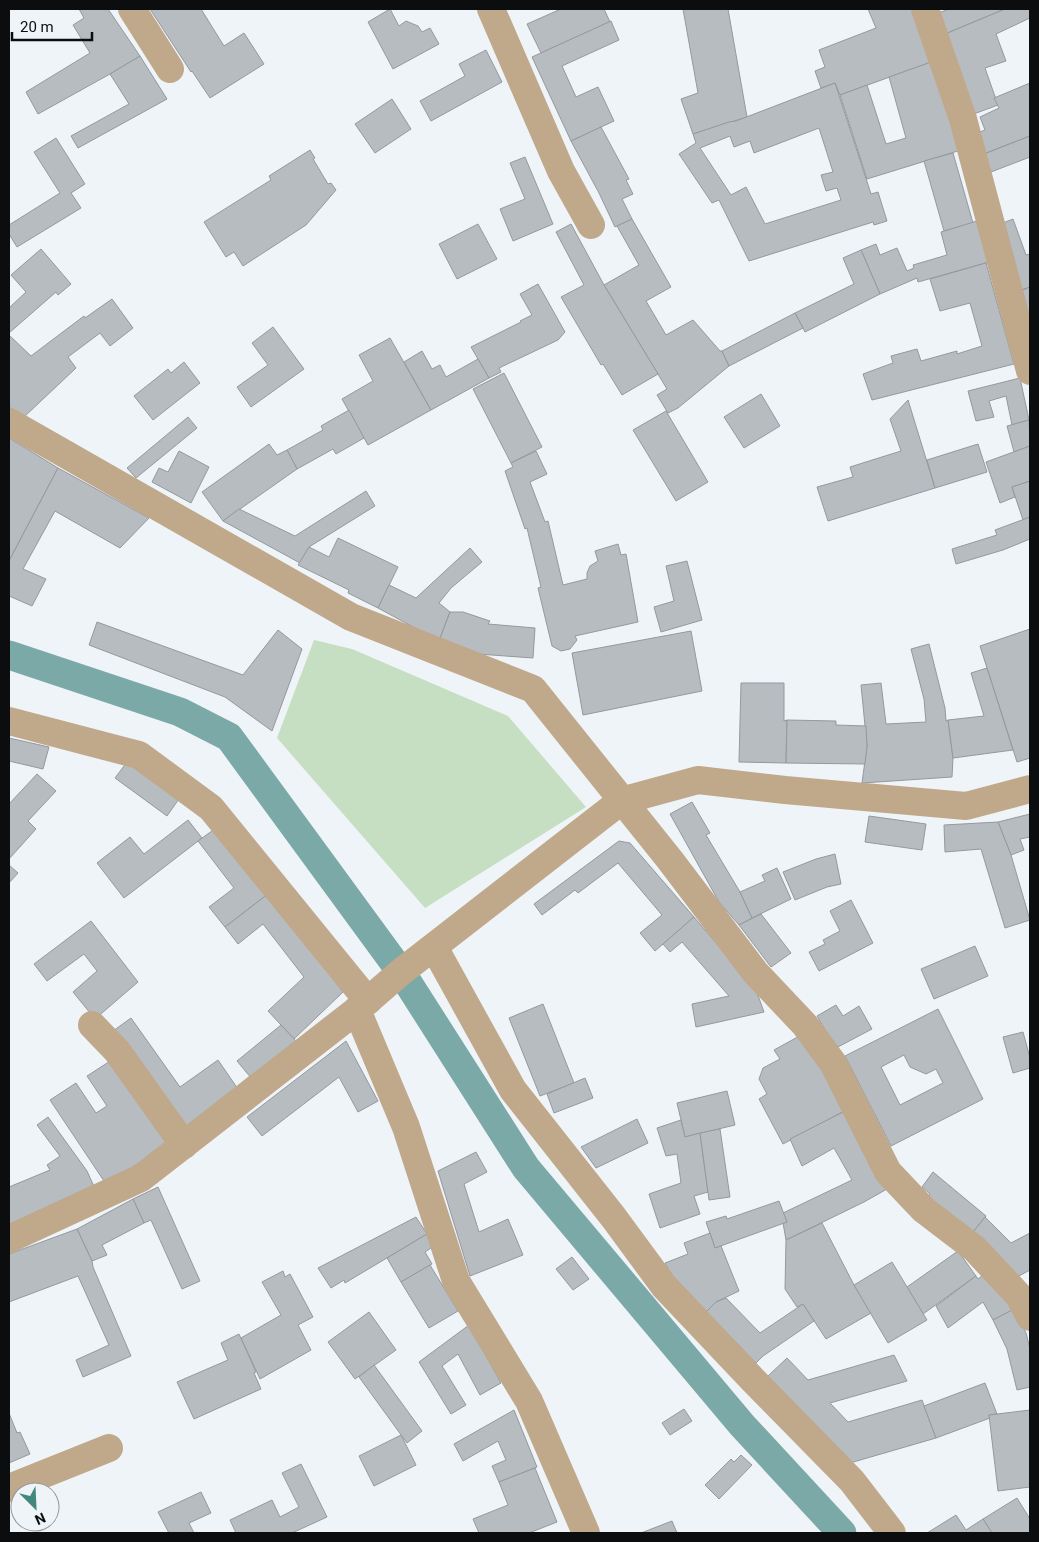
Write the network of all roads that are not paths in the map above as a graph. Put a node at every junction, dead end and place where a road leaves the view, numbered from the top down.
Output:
1 (132, 9) edge
2 (491, 9) edge
3 (926, 9) edge
4 (170, 69) dead end
5 (591, 225) dead end
6 (1030, 371) edge
7 (9, 422) edge
8 (9, 721) edge
9 (1030, 789) edge
10 (621, 801) junction
11 (434, 947) junction
12 (363, 1005) junction
13 (92, 1025) dead end
14 (184, 1144) junction
15 (9, 1239) edge
16 (1020, 1283) edge
17 (1030, 1317) edge
18 (109, 1448) dead end
19 (9, 1488) edge
20 (586, 1533) edge
21 (892, 1533) edge

1 - 4 street
2 - 5 street
3 - 6 street
7 - 10 street
8 - 12 street
9 - 10 street
10 - 11 street
10 - 16 street
11 - 12 street
11 - 21 street
12 - 14 street
12 - 20 street
13 - 14 street
14 - 15 street
16 - 17 street
18 - 19 street

